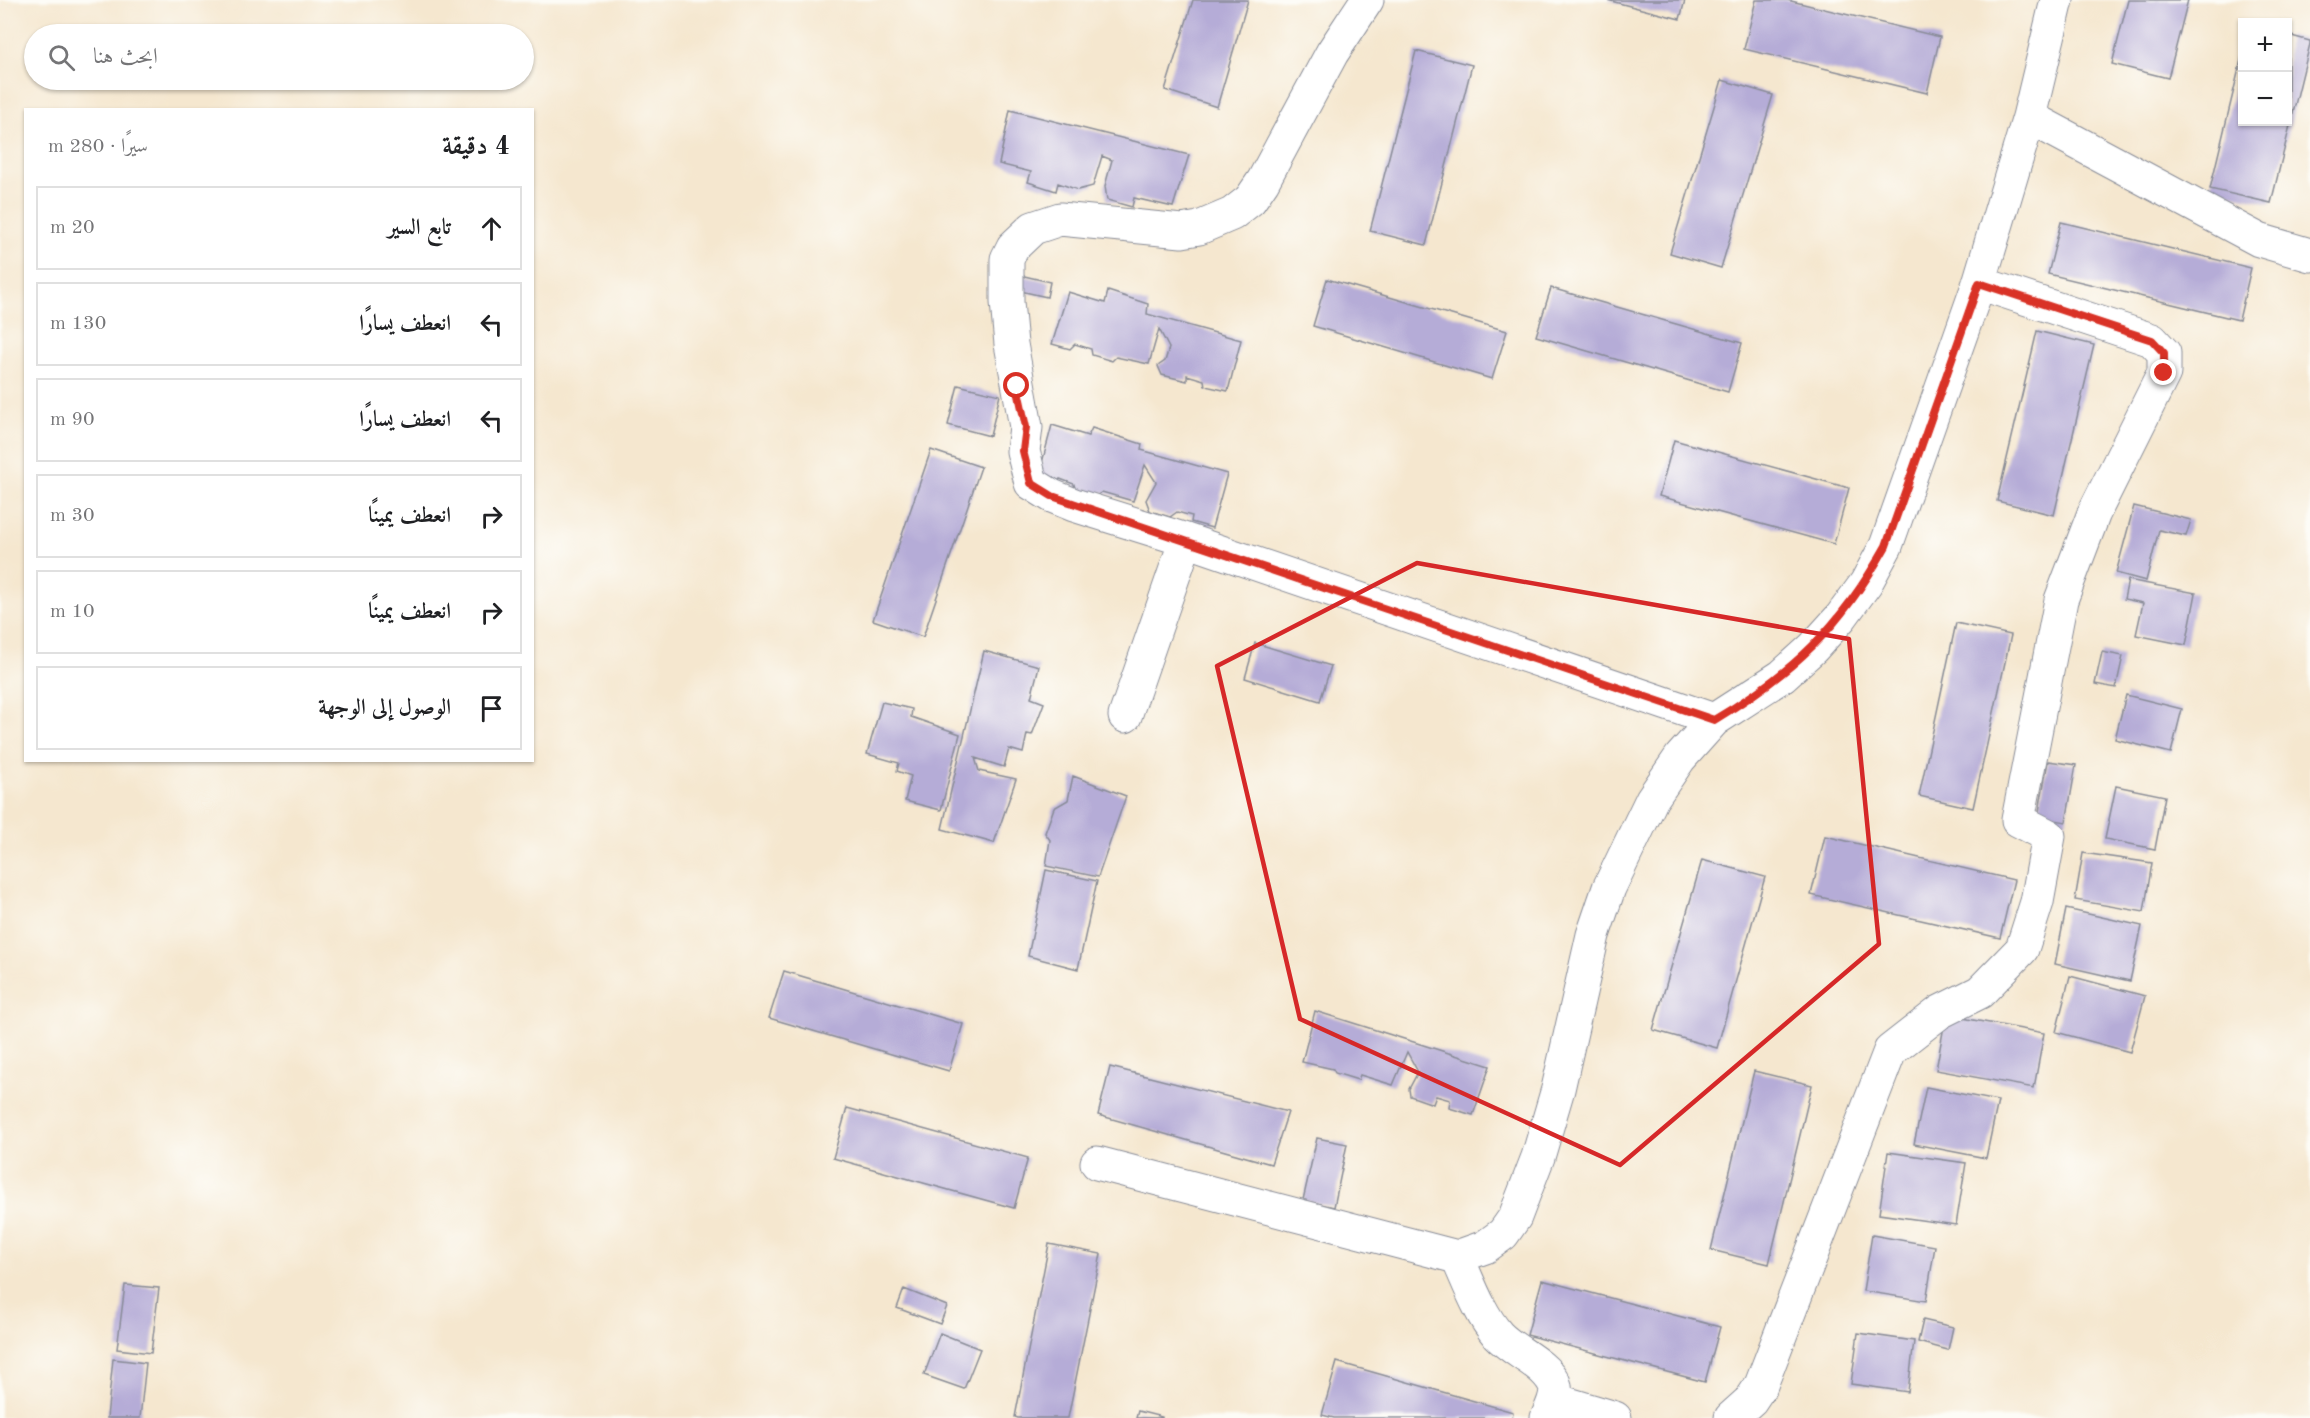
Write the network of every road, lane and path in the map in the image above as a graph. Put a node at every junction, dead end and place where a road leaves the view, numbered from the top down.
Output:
1 (1367, 0) edge
2 (2057, 0) edge
3 (2029, 117) junction
4 (2310, 255) edge
5 (1979, 283) junction
6 (1186, 540) junction
7 (1125, 716) dead end
8 (1714, 720) junction
9 (1097, 1163) dead end
10 (1457, 1257) junction
11 (1551, 1409) edge
12 (1615, 1418) edge
13 (1731, 1418) edge

1 - 6 street
2 - 3 street
3 - 4 street
3 - 5 street
5 - 8 street
5 - 13 street
6 - 7 street
6 - 8 street
8 - 10 street
9 - 10 street
10 - 11 street
11 - 12 street

